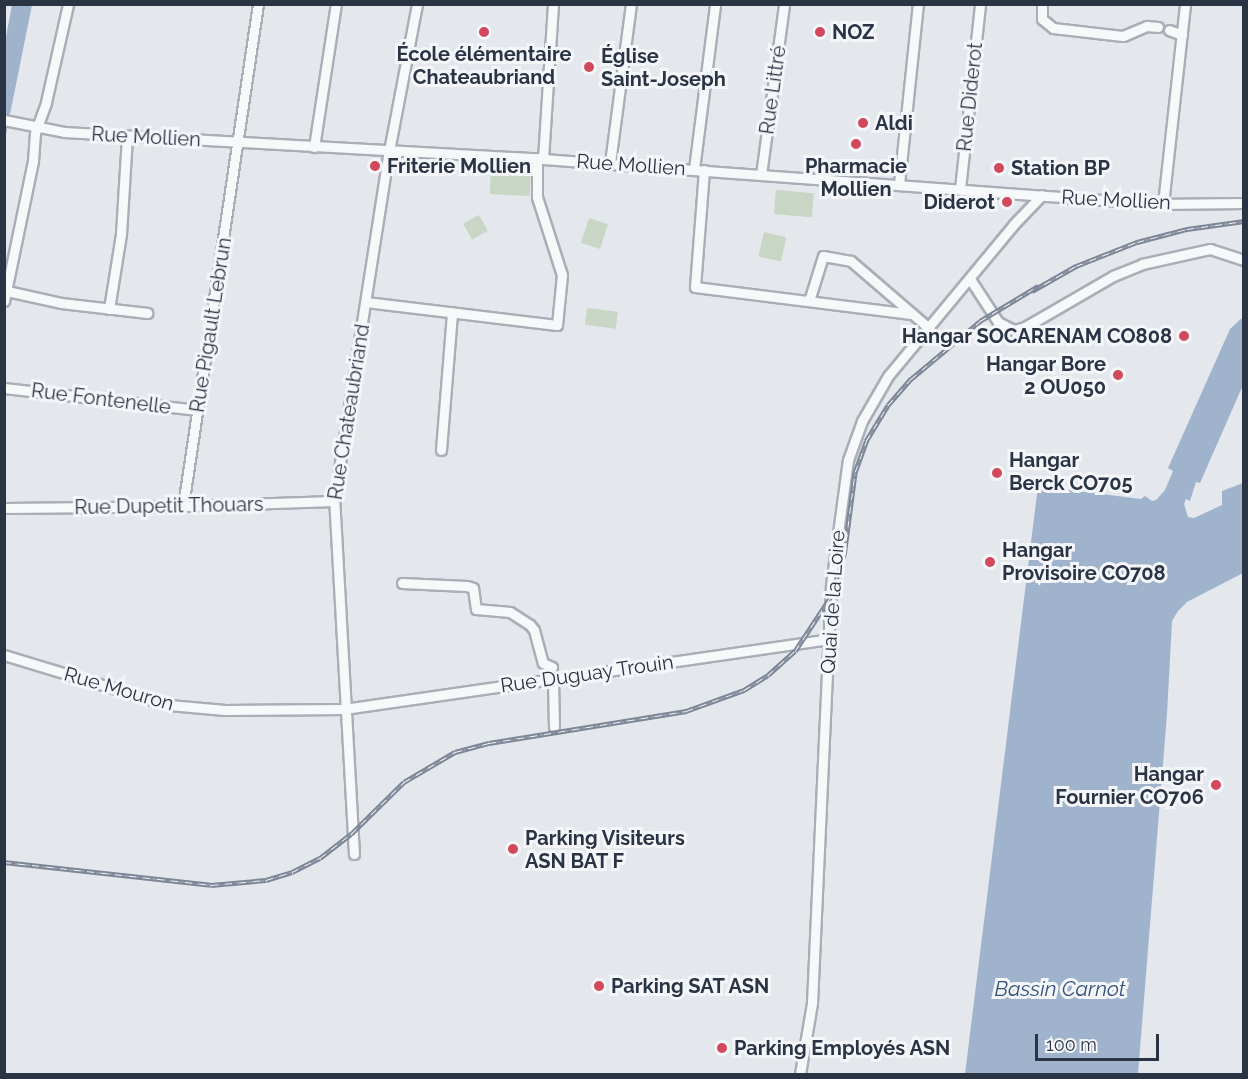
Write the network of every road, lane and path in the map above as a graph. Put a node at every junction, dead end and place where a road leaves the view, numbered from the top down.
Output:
1 (68, 4) edge
2 (258, 4) edge
3 (336, 4) edge
4 (417, 4) edge
5 (553, 4) edge
6 (631, 4) edge
7 (715, 4) edge
8 (784, 4) edge
9 (918, 4) edge
10 (980, 4) edge
11 (1042, 4) edge
12 (1185, 4) edge
13 (1158, 27) dead end
14 (1169, 30) dead end
15 (1182, 34) junction
16 (4, 120) edge
17 (36, 128) junction
18 (127, 136) junction
19 (239, 143) junction
20 (314, 147) junction
21 (389, 151) junction
22 (540, 158) junction
23 (610, 163) junction
24 (699, 170) junction
25 (761, 175) junction
26 (899, 184) junction
27 (960, 189) junction
28 (1042, 195) junction
29 (1244, 203) edge
30 (1163, 204) junction
31 (1244, 260) edge
32 (970, 279) junction
33 (6, 296) edge
34 (809, 301) junction
35 (366, 302) junction
36 (110, 309) junction
37 (452, 312) junction
38 (147, 313) dead end
39 (911, 314) junction
40 (929, 328) junction
41 (4, 388) edge
42 (198, 410) junction
43 (441, 450) dead end
44 (334, 501) junction
45 (183, 506) junction
46 (4, 508) edge
47 (402, 583) dead end
48 (829, 639) junction
49 (4, 655) edge
50 (552, 667) dead end
51 (553, 680) junction
52 (344, 709) junction
53 (554, 727) dead end
54 (354, 854) dead end
55 (801, 1074) edge

1 - 17 street
2 - 19 street, Rue Pigault Lebrun
3 - 20 street
4 - 21 street, Rue Chateaubriand
5 - 22 street
6 - 23 street
7 - 24 street
8 - 25 street, Rue Littré
9 - 26 street
10 - 27 street, Rue Diderot
11 - 13 street
12 - 15 street
14 - 15 street
15 - 30 street
16 - 17 street, Rue Mollien
17 - 18 street, Rue Mollien
17 - 33 street
18 - 19 street, Rue Mollien
18 - 36 street
19 - 20 street, Rue Mollien
19 - 42 street, Rue Pigault Lebrun
20 - 21 street, Rue Mollien
21 - 22 street, Rue Mollien
21 - 35 street, Rue Chateaubriand
22 - 23 street, Rue Mollien
22 - 37 street
23 - 24 street, Rue Mollien
24 - 25 street, Rue Mollien
24 - 34 street
25 - 26 street, Rue Mollien
26 - 27 street, Rue Mollien
27 - 28 street, Rue Mollien
28 - 30 street, Rue Mollien
28 - 32 street, Quai de la Loire
29 - 30 street, Rue Mollien
31 - 32 street
32 - 40 street, Quai de la Loire
33 - 36 street
34 - 39 street
34 - 39 street
35 - 37 street
35 - 44 street, Rue Chateaubriand
36 - 38 street
37 - 43 street
39 - 40 street
40 - 48 street, Quai de la Loire
41 - 42 street, Rue Fontenelle
42 - 45 street, Rue Pigault Lebrun
44 - 45 street, Rue Dupetit Thouars
44 - 52 street, Rue Chateaubriand
45 - 46 street, Rue Dupetit Thouars
47 - 50 street
48 - 51 street, Rue Duguay Trouin
48 - 55 street, Quai de la Loire
49 - 52 street, Rue Mouron
51 - 52 street, Rue Duguay Trouin
51 - 53 street
52 - 54 street, Rue Chateaubriand

